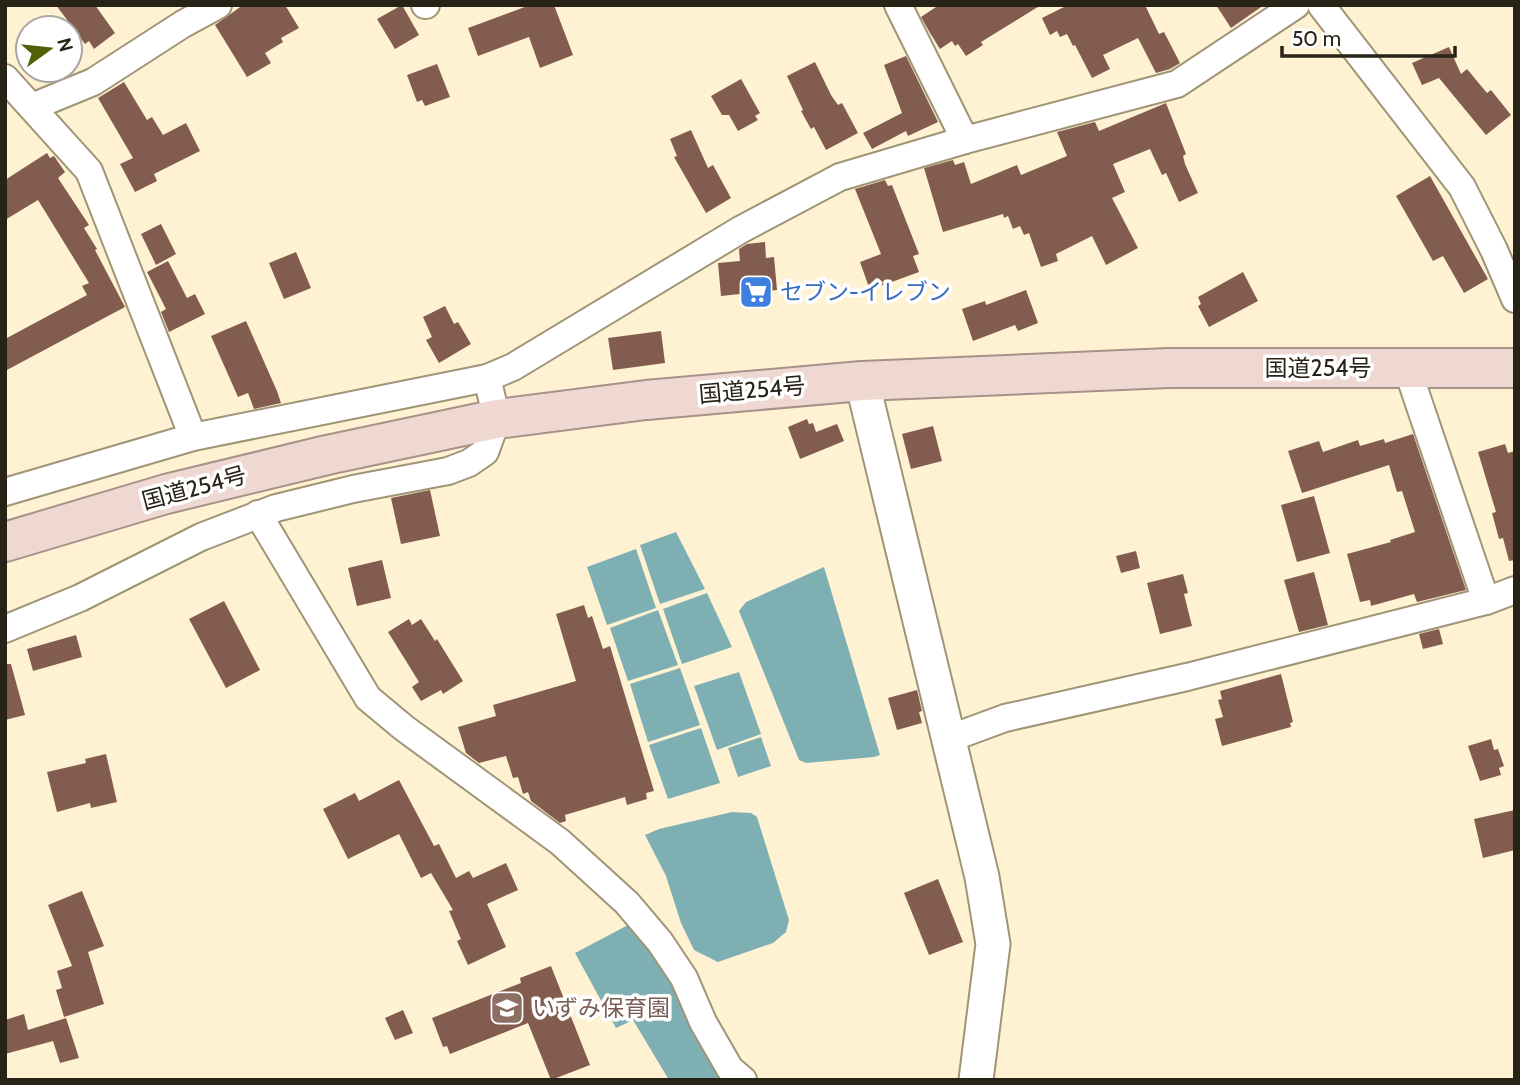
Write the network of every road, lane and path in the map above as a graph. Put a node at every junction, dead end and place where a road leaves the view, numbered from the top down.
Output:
1 (218, 5) edge
2 (898, 5) edge
3 (1296, 5) edge
4 (1321, 5) edge
5 (5, 78) edge
6 (32, 107) junction
7 (965, 140) junction
8 (1515, 299) edge
9 (1407, 368) junction
10 (1515, 368) edge
11 (487, 378) junction
12 (862, 381) junction
13 (497, 419) junction
14 (193, 437) junction
15 (5, 492) edge
16 (258, 514) junction
17 (5, 542) edge
18 (1515, 590) edge
19 (1486, 600) junction
20 (5, 629) edge
21 (948, 739) junction
22 (743, 1080) edge
23 (976, 1080) edge

1 - 6 street
2 - 7 street
3 - 7 street
4 - 8 street
5 - 6 street
6 - 14 street
7 - 11 street
9 - 10 highway, 国道254号
9 - 12 highway, 国道254号
9 - 19 street
11 - 13 street
11 - 14 street
12 - 13 highway, 国道254号
12 - 21 street
13 - 16 street
13 - 17 highway, 国道254号
14 - 15 street
16 - 20 street
16 - 22 street
18 - 19 street
19 - 21 street
21 - 23 street

